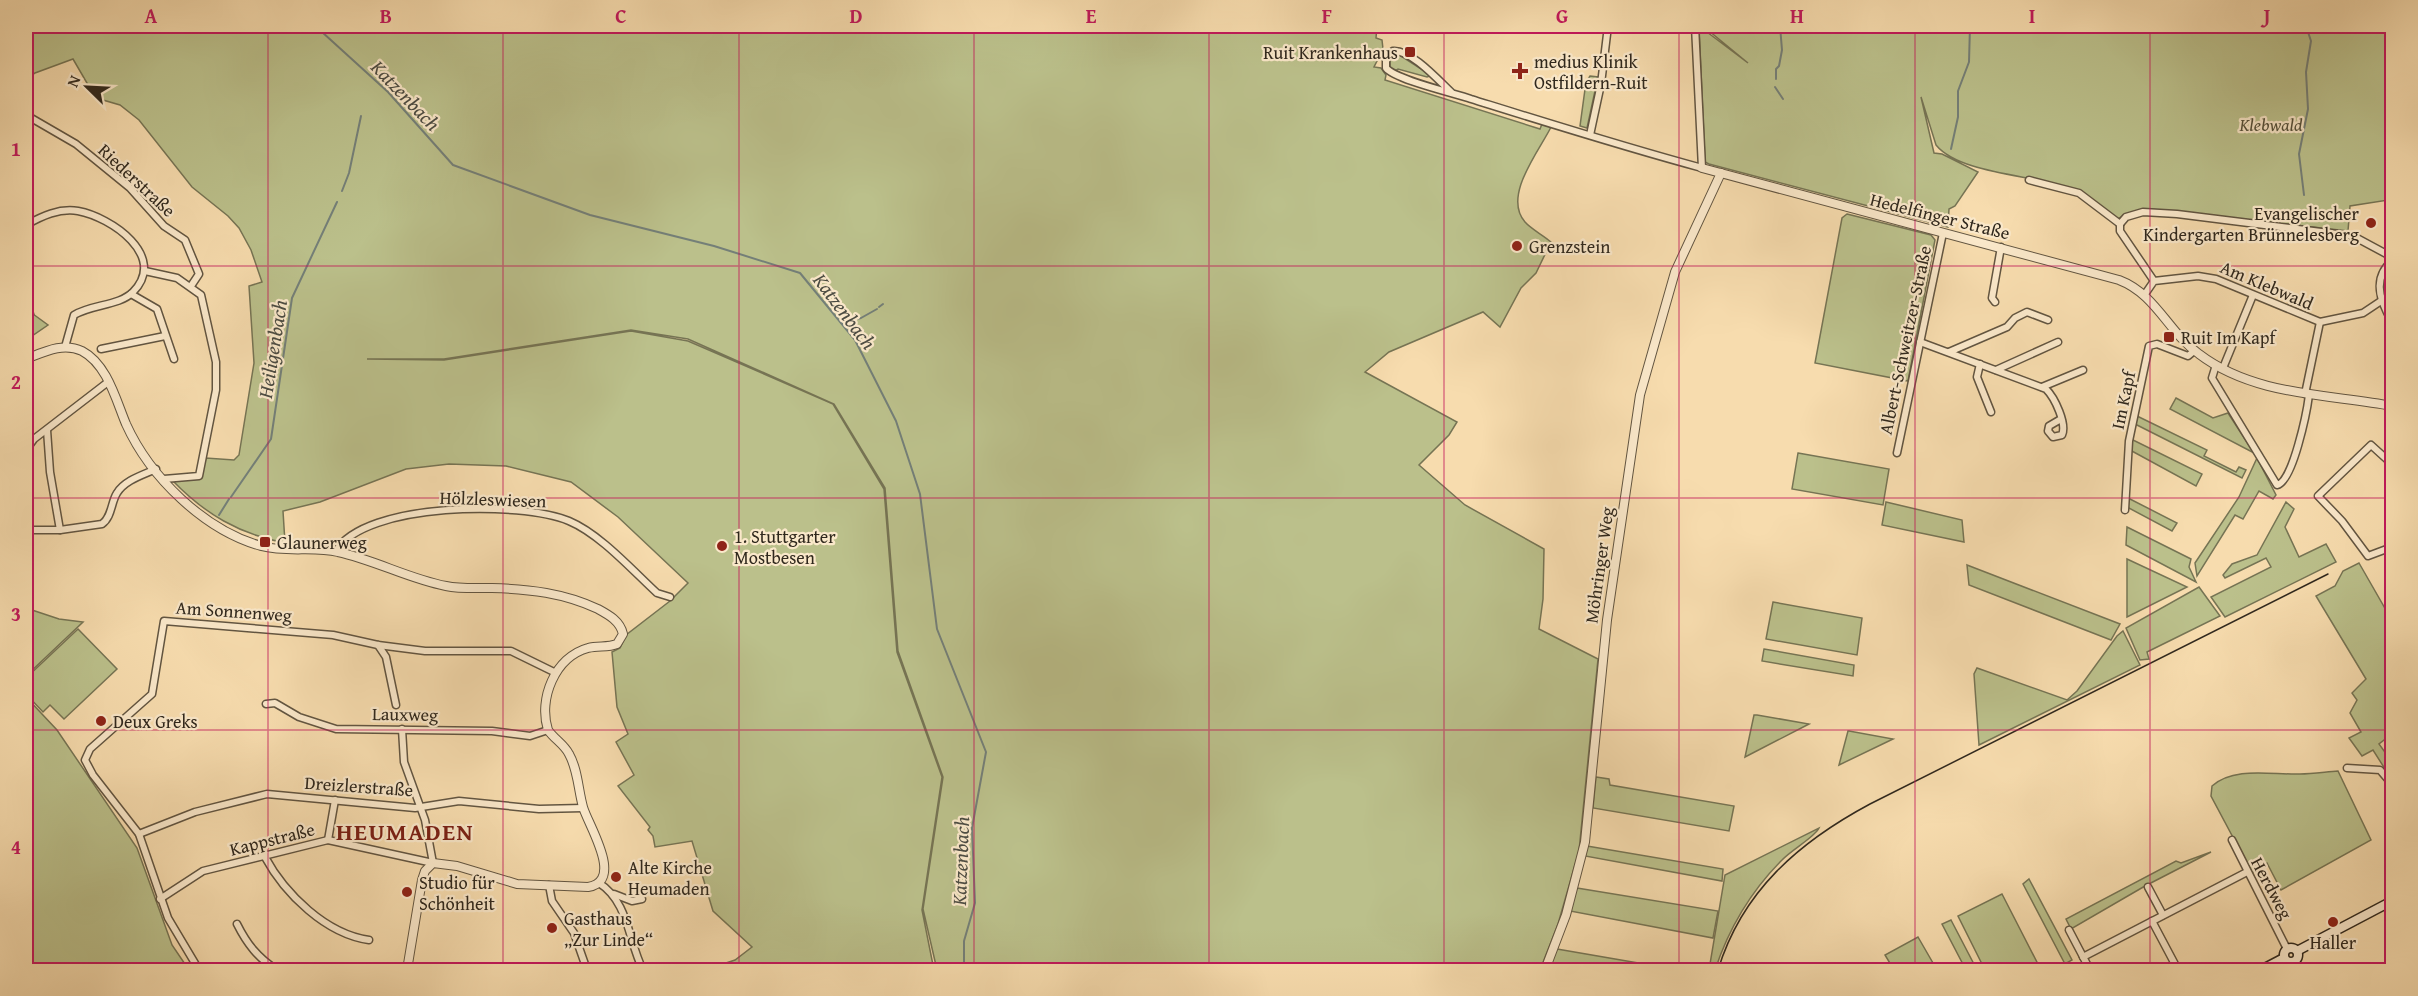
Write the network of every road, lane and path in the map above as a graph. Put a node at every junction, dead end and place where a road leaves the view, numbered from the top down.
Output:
1 (1608, 26) edge
2 (1695, 26) edge
3 (1452, 93) junction
4 (26, 116) edge
5 (1590, 135) junction
6 (1701, 168) junction
7 (1720, 173) junction
8 (2029, 180) dead end
9 (2120, 224) junction
10 (26, 225) edge
11 (1943, 233) junction
12 (2001, 247) junction
13 (2392, 259) edge
14 (145, 271) junction
15 (2154, 281) junction
16 (192, 286) junction
17 (131, 294) junction
18 (2145, 294) junction
19 (2253, 295) junction
20 (2381, 301) junction
21 (1995, 303) dead end
22 (2048, 320) dead end
23 (2392, 321) edge
24 (2320, 322) junction
25 (165, 336) junction
26 (1920, 342) junction
27 (2058, 342) dead end
28 (65, 347) junction
29 (101, 349) dead end
30 (2194, 351) junction
31 (1949, 352) junction
32 (26, 359) edge
33 (174, 359) dead end
34 (1980, 364) junction
35 (2219, 367) junction
36 (1996, 370) junction
37 (2083, 370) dead end
38 (108, 382) junction
39 (2042, 387) junction
40 (2307, 394) junction
41 (2392, 406) edge
42 (1991, 412) dead end
43 (2061, 419) dead end
44 (47, 430) junction
45 (26, 450) edge
46 (1897, 453) dead end
47 (2392, 468) edge
48 (156, 470) junction
49 (2392, 477) edge
50 (164, 479) junction
51 (2125, 510) dead end
52 (26, 530) edge
53 (60, 530) junction
54 (2392, 547) edge
55 (336, 551) junction
56 (670, 597) dead end
57 (378, 645) junction
58 (556, 673) junction
59 (267, 704) dead end
60 (396, 705) dead end
61 (402, 729) junction
62 (548, 730) junction
63 (2347, 768) dead end
64 (2392, 784) edge
65 (334, 800) junction
66 (420, 806) junction
67 (583, 808) junction
68 (139, 834) junction
69 (328, 840) junction
70 (2232, 840) dead end
71 (265, 857) junction
72 (433, 863) junction
73 (2247, 872) junction
74 (599, 883) junction
75 (549, 885) junction
76 (2148, 887) dead end
77 (614, 894) junction
78 (160, 899) junction
79 (642, 899) dead end
80 (2392, 901) edge
81 (2163, 915) junction
82 (2152, 921) junction
83 (237, 924) dead end
84 (2069, 930) dead end
85 (369, 940) dead end
86 (2292, 950) junction
87 (2083, 957) junction
88 (2284, 958) junction
89 (2295, 962) junction
90 (2392, 962) edge
91 (199, 970) edge
92 (277, 970) edge
93 (406, 970) edge
94 (587, 970) edge
95 (643, 970) edge
96 (1545, 970) edge
97 (2090, 970) edge
98 (2178, 970) edge
99 (2261, 970) edge
100 (2303, 970) edge
101 (2381, 970) edge

1 - 5 street
2 - 6 street
3 - 3 street, Hedelfinger Straße
3 - 5 street, Hedelfinger Straße
4 - 16 street, Riederstraße
5 - 6 street, Hedelfinger Straße
6 - 7 street, Hedelfinger Straße
7 - 11 street, Hedelfinger Straße
7 - 96 street, Möhringer Weg
8 - 9 street
9 - 13 street
9 - 15 street
10 - 14 street
11 - 12 street, Hedelfinger Straße
11 - 26 street, Albert-Schweitzer-Straße
12 - 18 street, Hedelfinger Straße
12 - 21 street
13 - 20 street
14 - 16 street
14 - 17 street
15 - 18 street
15 - 19 street, Am Klebwald
16 - 50 street
17 - 25 street
17 - 28 street
18 - 30 street, Hedelfinger Straße
19 - 24 street, Am Klebwald
19 - 35 street
20 - 23 street
20 - 24 street, Am Klebwald
22 - 31 street
24 - 40 street
25 - 29 street
25 - 33 street
26 - 31 street
26 - 46 street, Albert-Schweitzer-Straße
27 - 36 street
28 - 32 street
28 - 38 street
30 - 35 street, Hedelfinger Straße
30 - 51 street, Im Kapf
31 - 34 street
34 - 36 street
34 - 42 street
35 - 40 street, Hedelfinger Straße
35 - 40 street
36 - 39 street
37 - 39 street
38 - 44 street
38 - 48 street
39 - 43 street
40 - 41 street, Hedelfinger Straße
44 - 45 street
44 - 53 street
47 - 49 street
47 - 54 street
48 - 50 street
48 - 53 street
50 - 55 street
52 - 53 street
55 - 56 street, Hölzleswiesen
55 - 58 street
57 - 58 street, Am Sonnenweg
57 - 60 street
57 - 68 street, Am Sonnenweg
58 - 62 street
59 - 61 street, Lauxweg
61 - 62 street, Lauxweg
61 - 66 street
62 - 67 street
63 - 64 street
65 - 66 street, Dreizlerstraße
65 - 68 street, Dreizlerstraße
65 - 69 street
66 - 67 street, Dreizlerstraße
66 - 72 street
67 - 74 street
68 - 78 street
69 - 71 street, Kappstraße
69 - 72 street, Kappstraße
70 - 73 street, Herdweg
71 - 78 street, Kappstraße
71 - 85 street
72 - 75 street
72 - 93 street
73 - 81 street
73 - 86 street, Herdweg
74 - 75 street
74 - 77 street
75 - 94 street
76 - 81 street
77 - 79 street
77 - 95 street
78 - 91 street
80 - 86 main road
81 - 82 street
82 - 87 street
82 - 98 street
83 - 92 street
84 - 87 street
86 - 88 main road
86 - 89 main road
87 - 97 street
88 - 89 main road
88 - 99 main road
89 - 100 street
90 - 101 street

